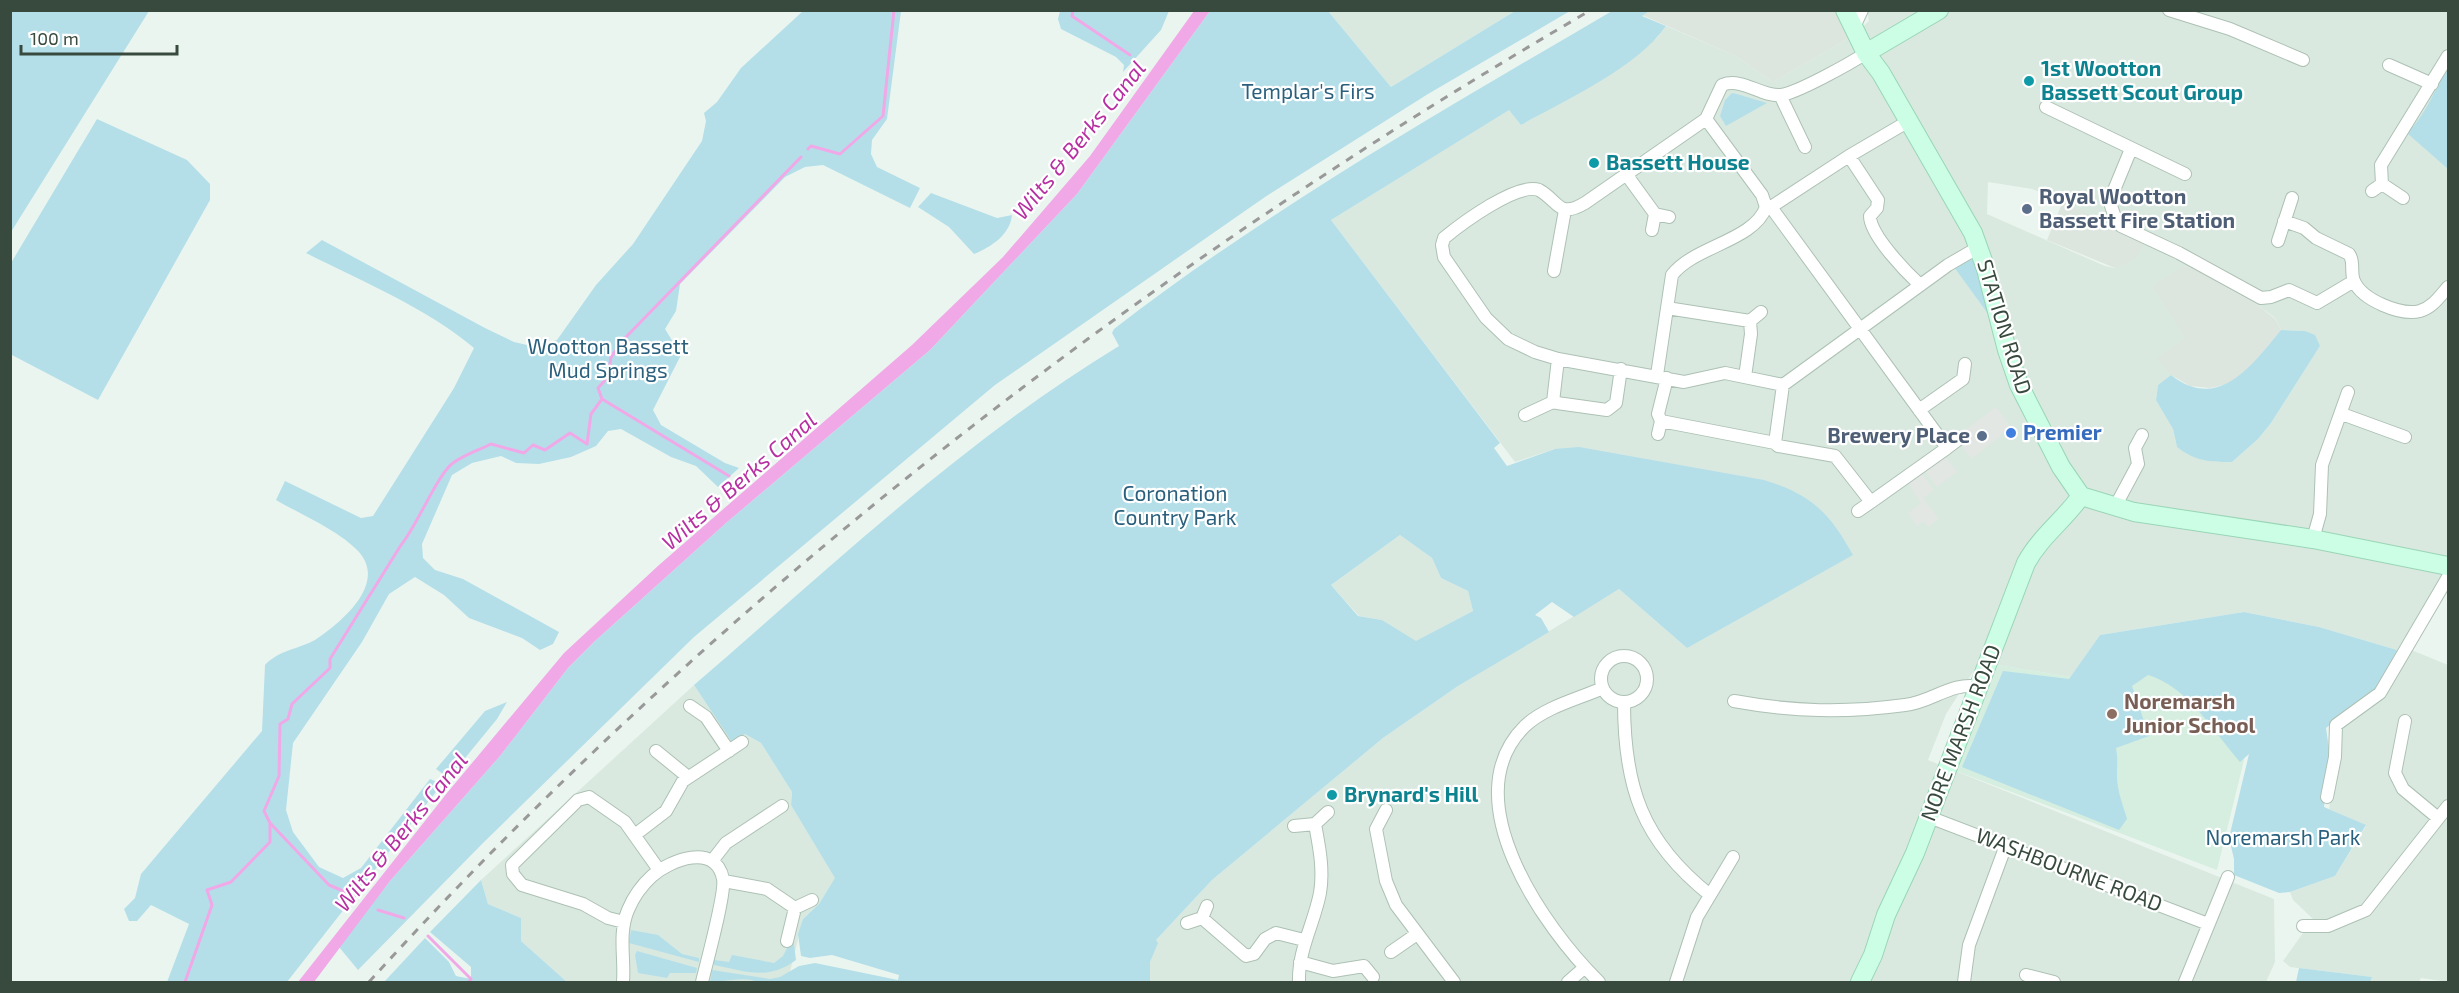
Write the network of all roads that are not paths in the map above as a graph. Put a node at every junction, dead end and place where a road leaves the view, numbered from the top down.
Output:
1 (1939, 10) edge
2 (2169, 10) edge
3 (1854, 16) edge
4 (1866, 53) junction
5 (2448, 56) edge
6 (2303, 60) dead end
7 (2389, 65) dead end
8 (2432, 84) junction
9 (1780, 95) junction
10 (2046, 107) dead end
11 (1706, 119) junction
12 (1898, 127) dead end
13 (1805, 147) dead end
14 (2131, 149) junction
15 (1849, 156) junction
16 (1626, 174) junction
17 (2186, 174) dead end
18 (2292, 198) dead end
19 (2403, 198) dead end
20 (1768, 207) junction
21 (1565, 210) junction
22 (1655, 214) junction
23 (1669, 217) dead end
24 (2284, 221) junction
25 (1652, 230) dead end
26 (2278, 241) dead end
27 (1979, 247) junction
28 (1554, 271) dead end
29 (2354, 281) junction
30 (1920, 285) junction
31 (2448, 287) edge
32 (1667, 308) junction
33 (1761, 312) dead end
34 (1750, 321) junction
35 (1859, 330) junction
36 (1558, 359) junction
37 (1965, 364) dead end
38 (1621, 369) junction
39 (1662, 377) junction
40 (1745, 377) junction
41 (1963, 379) junction
42 (1783, 385) junction
43 (1970, 390) dead end
44 (2348, 392) dead end
45 (1553, 402) junction
46 (1919, 410) junction
47 (2342, 414) junction
48 (1525, 415) dead end
49 (2142, 435) dead end
50 (2406, 437) dead end
51 (1959, 439) dead end
52 (1775, 443) junction
53 (1947, 448) junction
54 (2081, 496) junction
55 (1870, 502) junction
56 (2116, 506) junction
57 (1858, 511) dead end
58 (2313, 539) junction
59 (2448, 566) edge
60 (2448, 577) edge
61 (1980, 687) junction
62 (1603, 688) junction
63 (1734, 701) dead end
64 (1624, 702) junction
65 (690, 706) dead end
66 (2405, 721) dead end
67 (742, 742) dead end
68 (656, 751) dead end
69 (729, 751) junction
70 (688, 777) junction
71 (2327, 797) dead end
72 (782, 806) dead end
73 (2448, 806) edge
74 (1386, 810) dead end
75 (1328, 812) dead end
76 (1929, 817) junction
77 (2438, 818) junction
78 (1315, 824) junction
79 (1294, 826) dead end
80 (636, 834) junction
81 (2006, 845) junction
82 (1733, 857) dead end
83 (712, 861) junction
84 (659, 870) junction
85 (2228, 877) dead end
86 (724, 881) junction
87 (1710, 896) junction
88 (812, 900) dead end
89 (1207, 906) dead end
90 (795, 908) junction
91 (1202, 918) junction
92 (624, 922) junction
93 (1187, 923) dead end
94 (2208, 924) junction
95 (2303, 926) dead end
96 (1417, 934) junction
97 (1304, 940) junction
98 (787, 941) dead end
99 (1391, 952) dead end
100 (1300, 962) junction
101 (1584, 968) junction
102 (2026, 975) dead end
103 (1373, 977) dead end
104 (623, 982) edge
105 (702, 982) edge
106 (1299, 982) edge
107 (1454, 982) edge
108 (1568, 982) edge
109 (1599, 982) edge
110 (1676, 982) edge
111 (1860, 982) edge
112 (1964, 982) edge
113 (2054, 982) edge
114 (2186, 982) edge

1 - 4 street
2 - 6 street
3 - 4 street, STATION ROAD
4 - 9 street
4 - 27 street, STATION ROAD
5 - 8 street
7 - 8 street
8 - 19 street
9 - 11 street
9 - 13 street
10 - 14 street
11 - 16 street
11 - 20 street
12 - 15 street
14 - 17 street
14 - 29 street
15 - 20 street
15 - 30 street
16 - 21 street
16 - 22 street
18 - 24 street
20 - 32 street
20 - 35 street
21 - 28 street
21 - 36 street
22 - 23 street
22 - 25 street
24 - 26 street
24 - 29 street
27 - 30 street
27 - 54 street, STATION ROAD
29 - 31 street
30 - 35 street
32 - 34 street
32 - 39 street
33 - 34 street
34 - 40 street
35 - 42 street
35 - 46 street
36 - 38 street
36 - 45 street
37 - 41 street
38 - 39 street
38 - 45 street
39 - 40 street
39 - 52 street
40 - 42 street
41 - 43 street
41 - 46 street
42 - 52 street
44 - 47 street
45 - 48 street
46 - 53 street
47 - 50 street
47 - 58 street
49 - 56 street
51 - 53 street
52 - 55 street
53 - 55 street
54 - 56 street
54 - 61 street, NORE MARSH ROAD
55 - 57 street
56 - 58 street
58 - 59 street
60 - 71 street
61 - 63 street
61 - 76 street, NORE MARSH ROAD
62 - 64 street
62 - 64 street
62 - 101 street
64 - 87 street
65 - 69 street
66 - 77 street
67 - 69 street
68 - 70 street
69 - 70 street
70 - 80 street
72 - 83 street
73 - 77 street
74 - 96 street
75 - 78 street
76 - 81 street, WASHBOURNE ROAD
76 - 111 street, NORE MARSH ROAD
77 - 95 street
78 - 79 street
78 - 97 street
80 - 84 street
80 - 92 street
81 - 94 street, WASHBOURNE ROAD
81 - 112 street
82 - 87 street
83 - 84 street
83 - 86 street
84 - 92 street
85 - 94 street
86 - 90 street
86 - 105 street
87 - 110 street
88 - 90 street
89 - 91 street
90 - 98 street
91 - 93 street
91 - 97 street
92 - 104 street
94 - 114 street
96 - 99 street
96 - 107 street
97 - 100 street
100 - 103 street
100 - 106 street
101 - 108 street
101 - 109 street
102 - 113 street

